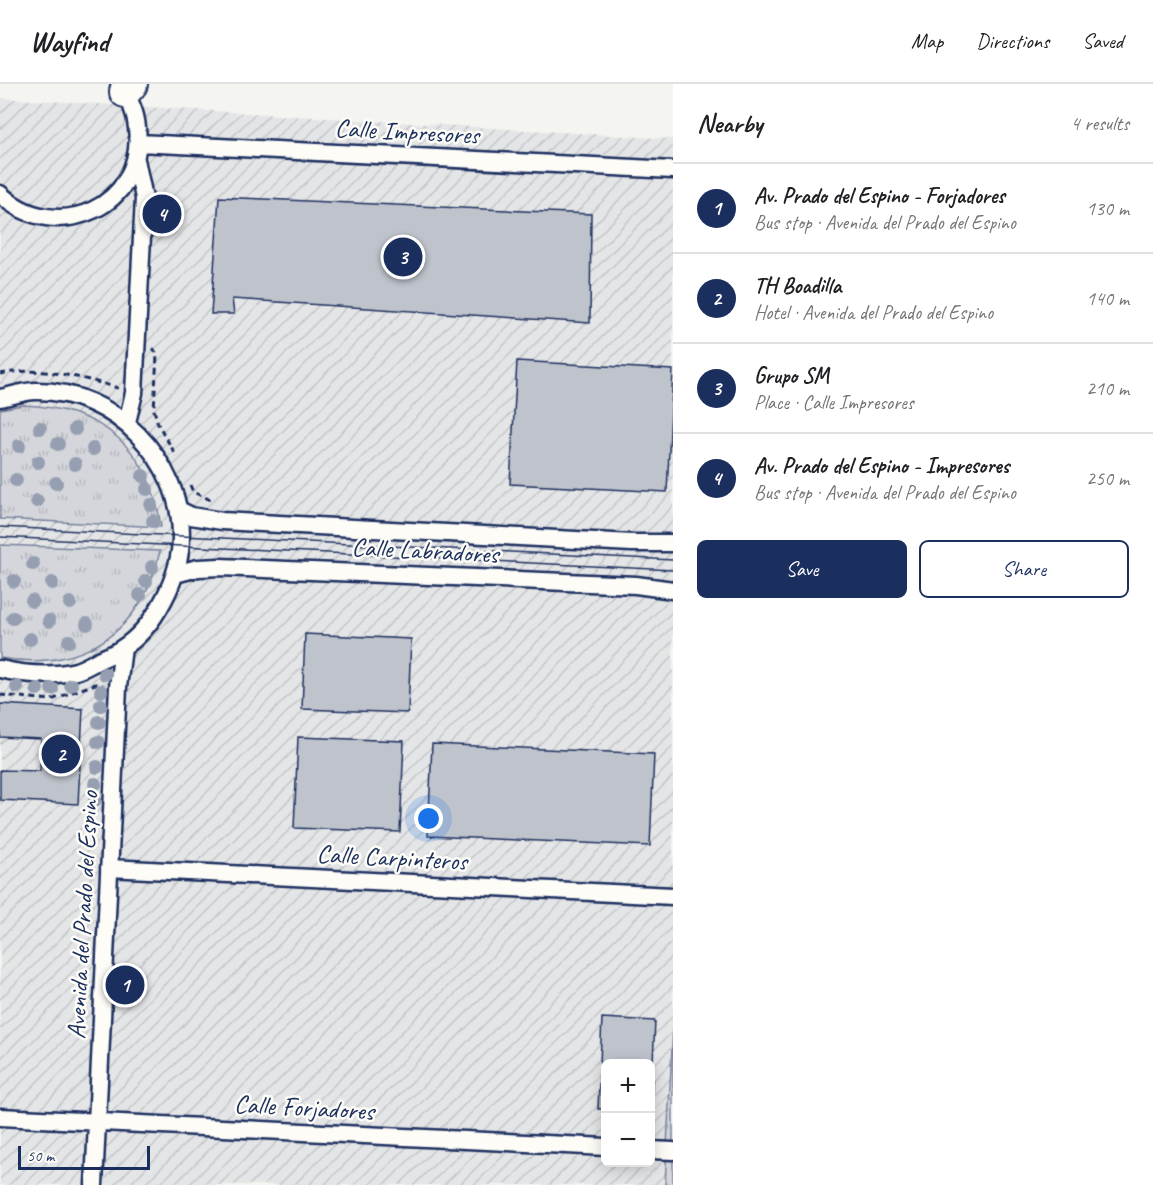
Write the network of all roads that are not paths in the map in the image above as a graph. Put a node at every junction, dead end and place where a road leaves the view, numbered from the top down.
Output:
1 (124, 87) edge
2 (139, 143) junction
3 (136, 160) junction
4 (673, 170) edge
5 (0, 194) edge
6 (0, 398) edge
7 (127, 422) junction
8 (179, 510) junction
9 (673, 543) edge
10 (175, 574) junction
11 (673, 590) edge
12 (123, 648) junction
13 (0, 669) edge
14 (110, 868) junction
15 (673, 896) edge
16 (0, 1117) edge
17 (97, 1122) junction
18 (601, 1147) edge
19 (655, 1150) edge
20 (673, 1151) edge
21 (94, 1185) edge

1 - 2 street
2 - 3 street
2 - 4 street, Calle Impresores
3 - 5 street
3 - 7 street
6 - 7 street
7 - 8 street
8 - 9 street, Calle Labradores
8 - 10 street
10 - 11 street, Calle Labradores
10 - 12 street
12 - 13 street
12 - 14 street, Avenida del Prado del Espino
14 - 15 street, Calle Carpinteros
14 - 17 street, Avenida del Prado del Espino
16 - 17 street, Calle Forjadores
17 - 18 street, Calle Forjadores
17 - 21 street, Avenida del Prado del Espino
19 - 20 street

